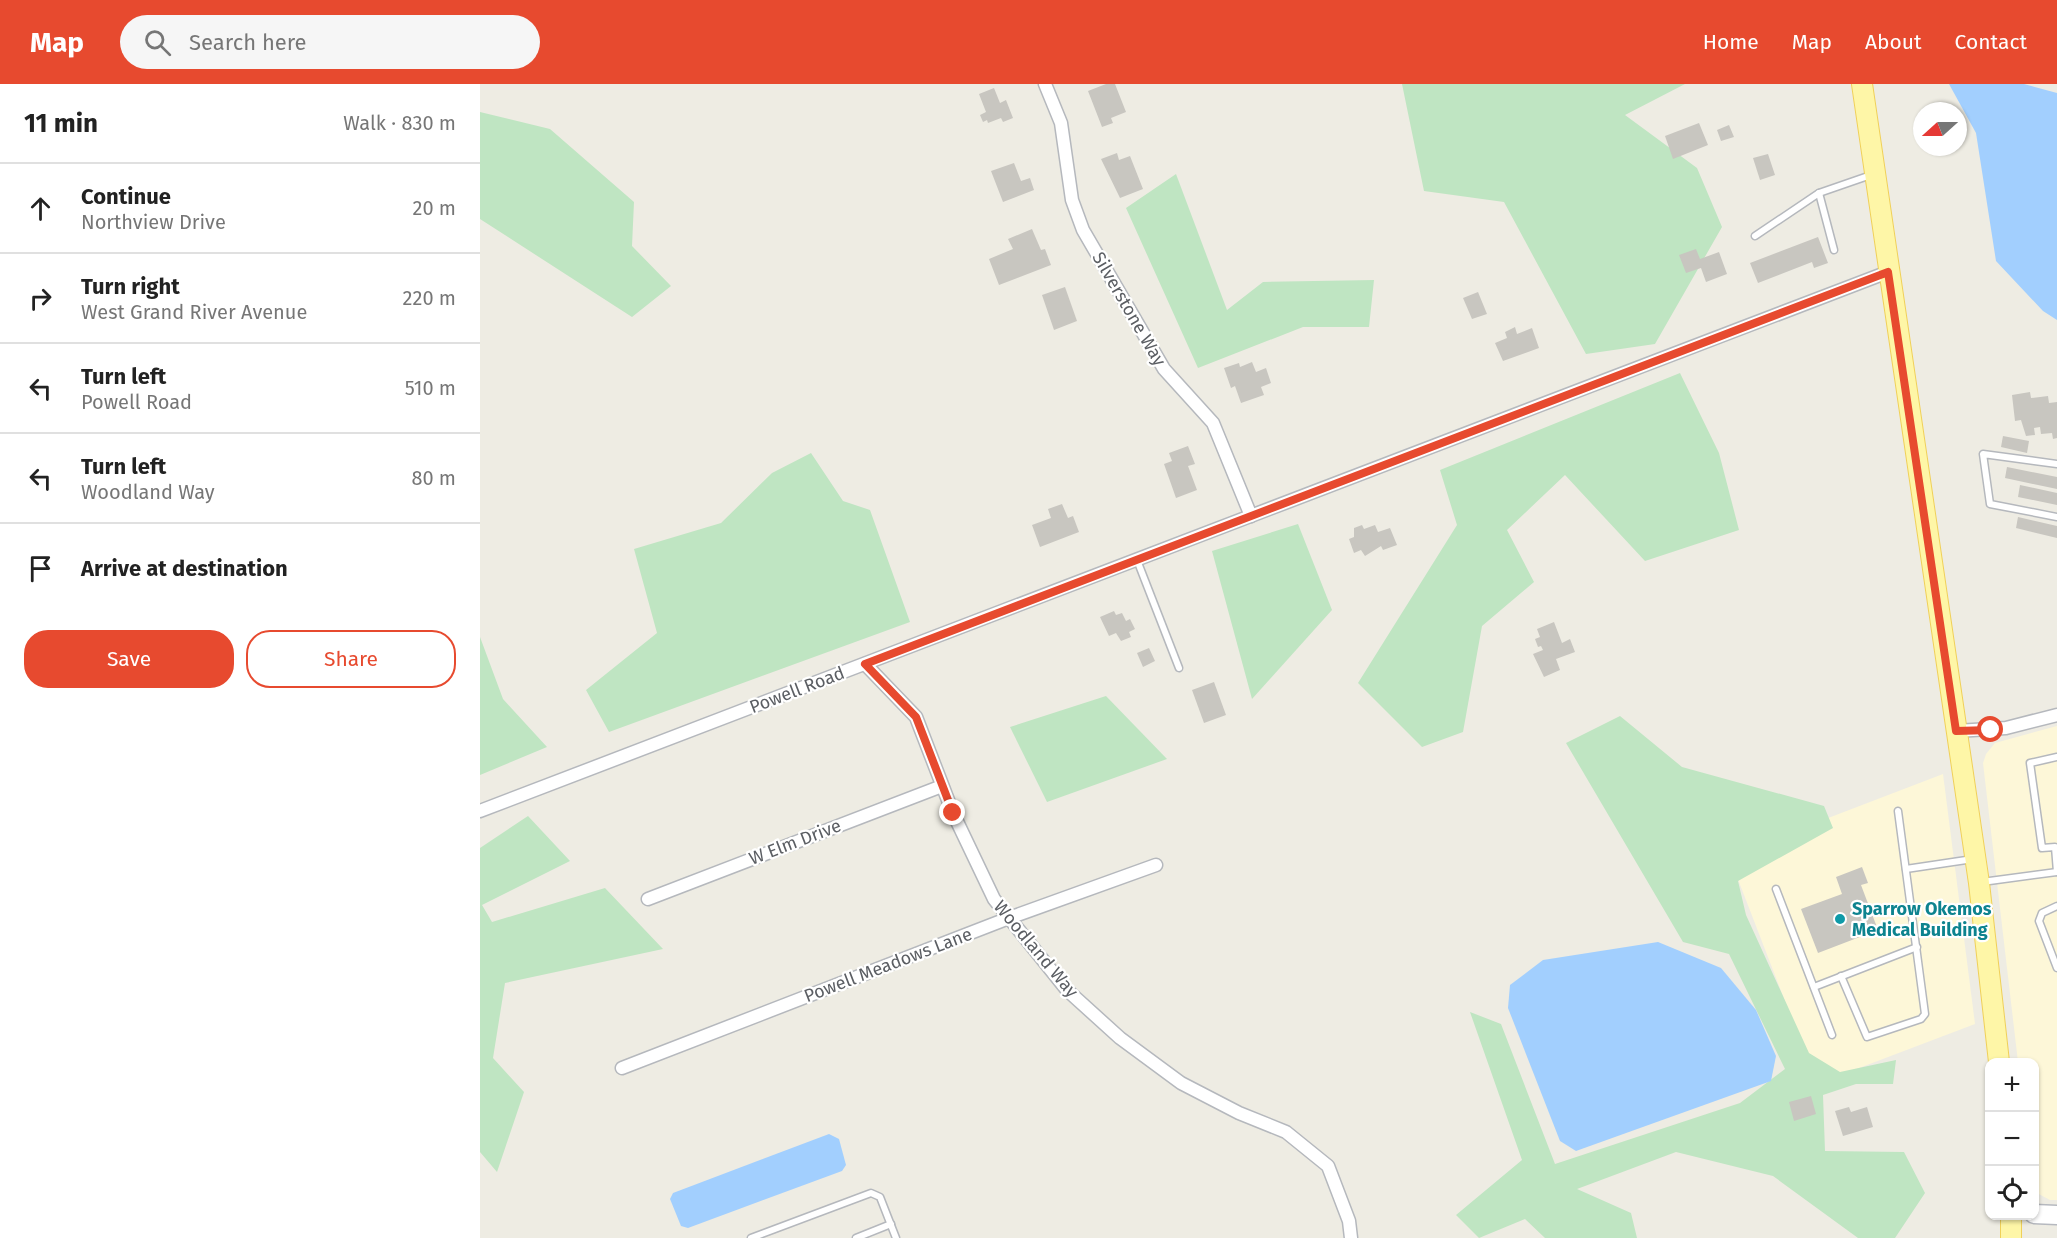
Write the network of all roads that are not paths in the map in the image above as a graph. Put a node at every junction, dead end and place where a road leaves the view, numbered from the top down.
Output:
1 (1045, 84) edge
2 (1862, 84) edge
3 (1874, 174) junction
4 (1819, 193) junction
5 (1755, 236) dead end
6 (1834, 250) dead end
7 (1888, 272) junction
8 (2057, 464) edge
9 (1251, 516) junction
10 (2057, 517) edge
11 (1137, 560) junction
12 (865, 664) junction
13 (1179, 668) dead end
14 (2057, 715) edge
15 (1956, 731) junction
16 (2057, 757) edge
17 (942, 786) junction
18 (480, 811) edge
19 (1898, 811) dead end
20 (2056, 846) edge
21 (1974, 858) junction
22 (1156, 865) dead end
23 (1906, 869) junction
24 (2057, 872) edge
25 (1979, 883) junction
26 (1776, 889) dead end
27 (648, 899) dead end
28 (2057, 906) edge
29 (1009, 918) junction
30 (1917, 947) junction
31 (2057, 968) edge
32 (1841, 976) junction
33 (1814, 987) junction
34 (1832, 1035) dead end
35 (1999, 1058) edge
36 (622, 1068) dead end
37 (2039, 1214) edge
38 (2057, 1215) edge
39 (2011, 1220) edge
40 (891, 1224) junction
41 (751, 1238) edge
42 (856, 1238) edge
43 (896, 1238) edge
44 (1351, 1238) edge
45 (2011, 1238) edge

1 - 9 street, Silverstone Way
2 - 3 main road
3 - 4 lane
3 - 7 main road
4 - 5 lane
4 - 6 lane
7 - 9 street, Powell Road
7 - 15 main road
8 - 10 lane
9 - 11 street, Powell Road
11 - 12 street, Powell Road
11 - 13 lane
12 - 17 street, Woodland Way
12 - 18 street, Powell Road
14 - 15 street
15 - 21 main road
16 - 20 lane
17 - 27 street, W Elm Drive
17 - 29 street, Woodland Way
19 - 23 lane
20 - 24 lane
21 - 23 lane
21 - 25 main road
22 - 29 street, Powell Meadows Lane
23 - 30 lane
24 - 25 lane
25 - 35 main road
26 - 33 lane
28 - 31 lane
29 - 36 street, Powell Meadows Lane
29 - 44 street, Woodland Way
30 - 32 lane
30 - 32 lane
32 - 33 lane
33 - 34 lane
37 - 38 street
39 - 45 main road
40 - 41 lane
40 - 42 lane
40 - 43 lane

